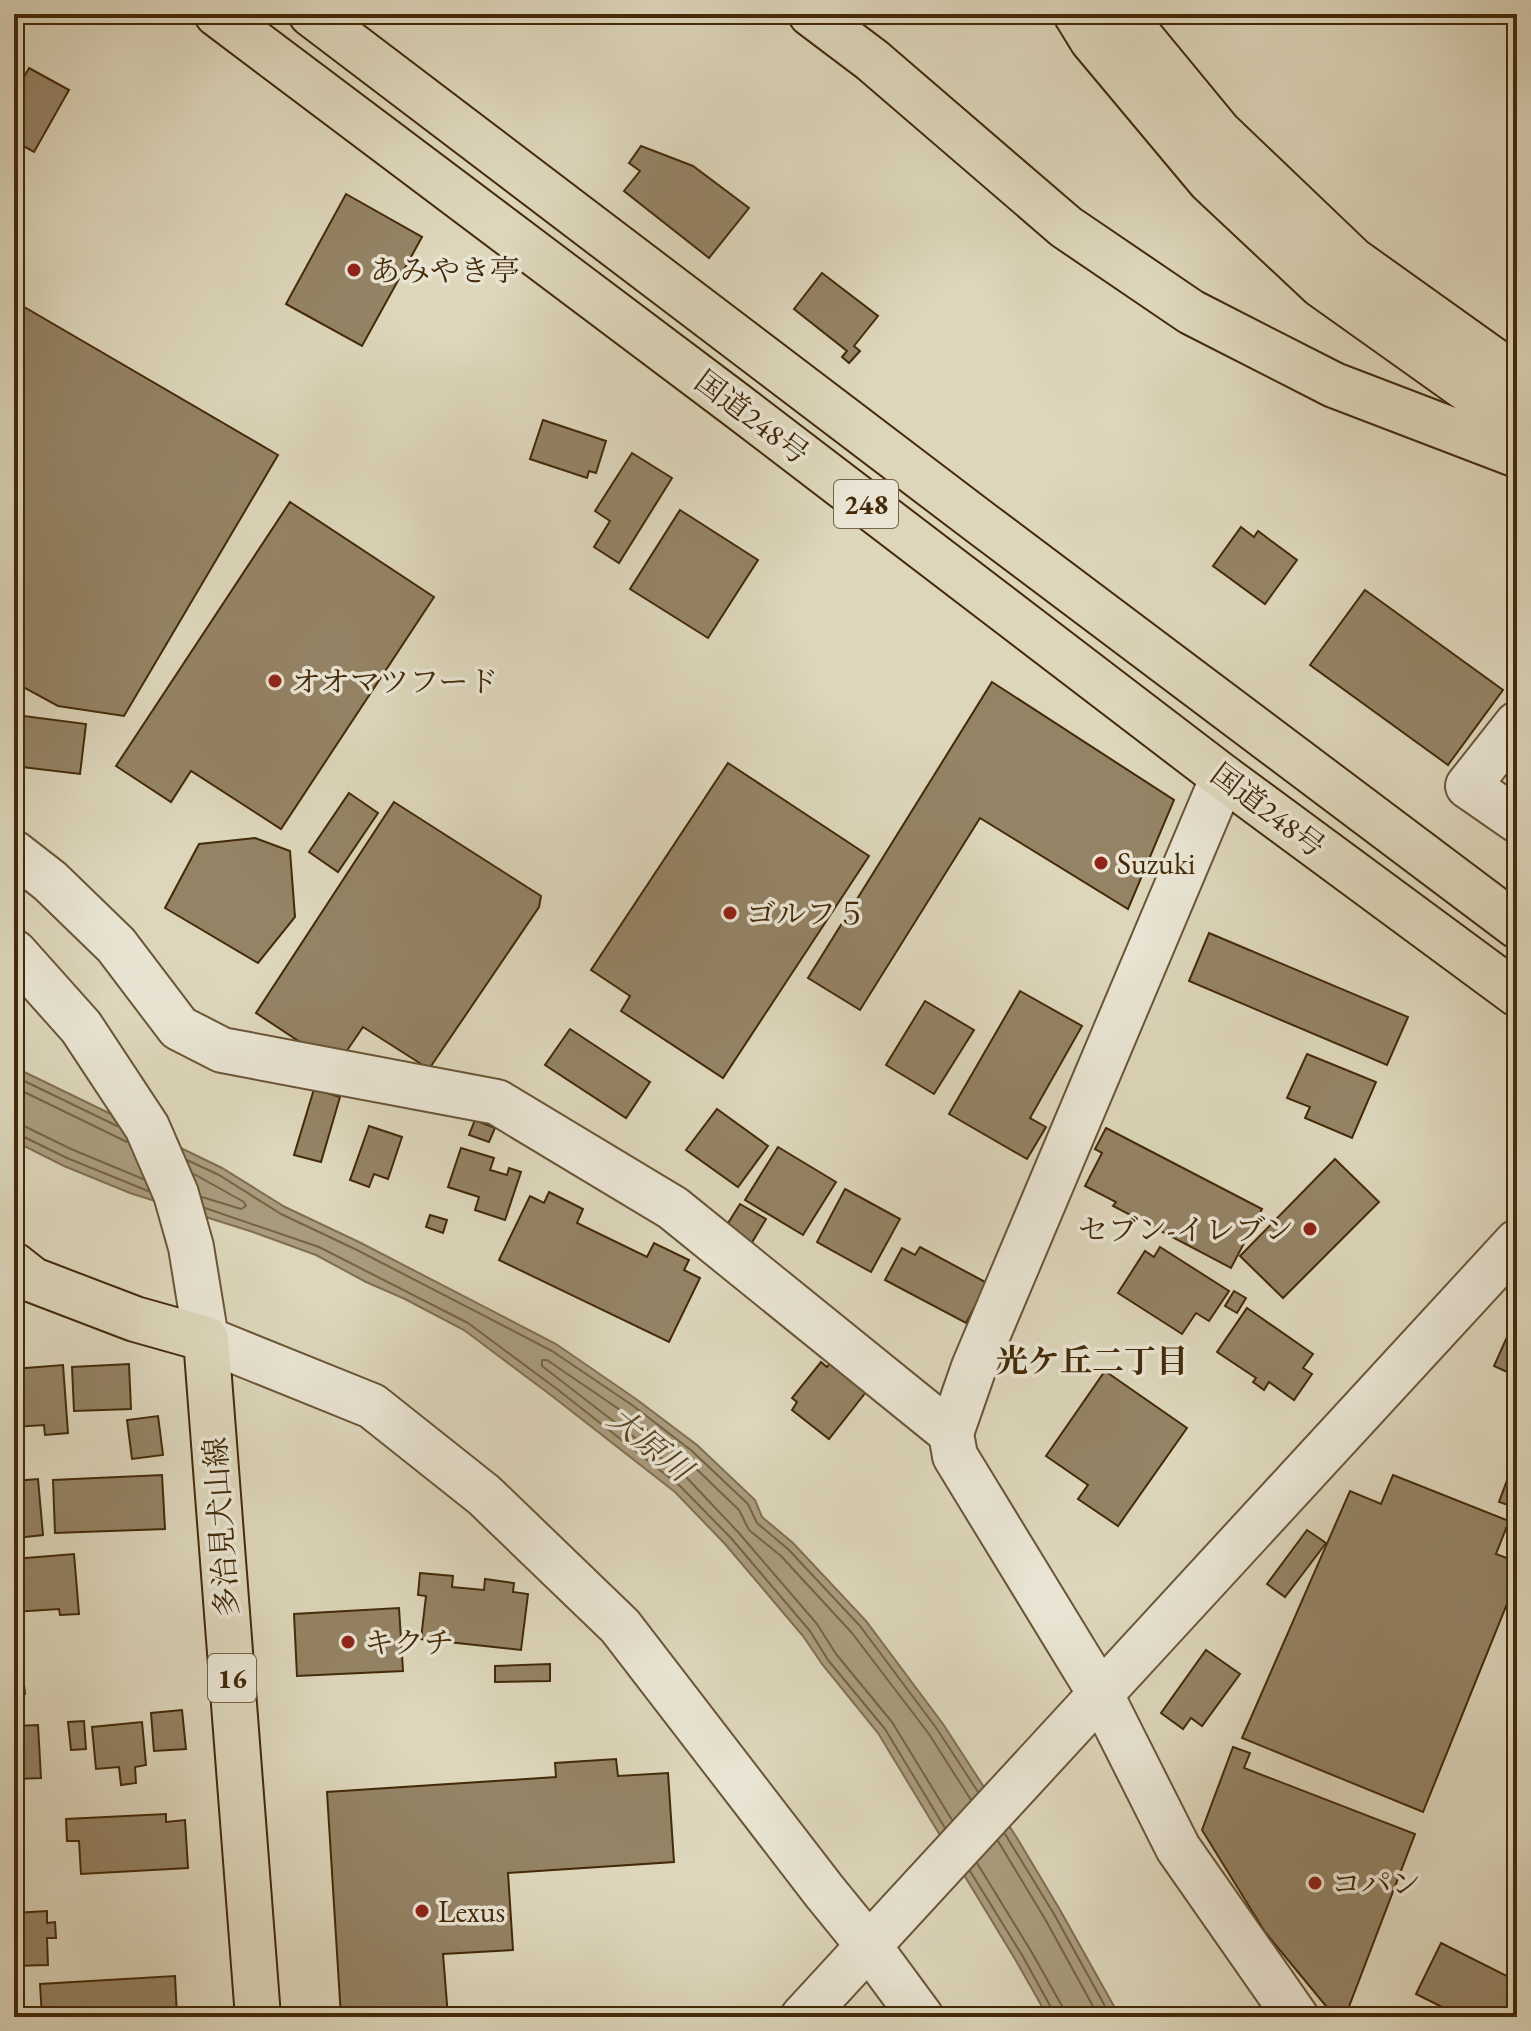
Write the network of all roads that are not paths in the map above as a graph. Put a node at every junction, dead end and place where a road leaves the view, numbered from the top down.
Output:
1 (217, 14) edge
2 (311, 14) edge
3 (811, 14) edge
4 (1076, 14) edge
5 (1124, 14) edge
6 (1517, 377) edge
7 (1517, 421) edge
8 (1517, 455) edge
9 (1517, 724) edge
10 (1223, 777) junction
11 (1517, 820) edge
12 (14, 853) edge
13 (1517, 926) edge
14 (14, 952) edge
15 (1517, 994) edge
16 (1517, 1242) edge
17 (14, 1265) edge
18 (206, 1339) junction
19 (951, 1433) junction
20 (1092, 1705) junction
21 (868, 1945) junction
22 (258, 2017) edge
23 (803, 2017) edge
24 (921, 2017) edge
25 (1296, 2017) edge

1 - 10 main road, 国道248号 / 248
2 - 13 main road, 国道248号 / 248
3 - 8 main road
4 - 7 main road
5 - 6 main road
9 - 11 street
10 - 15 main road, 国道248号 / 248
10 - 19 street
12 - 19 street
14 - 18 street
16 - 20 street
17 - 18 main road
18 - 21 street
18 - 22 main road, 多治見犬山線 / 16
19 - 20 street
20 - 21 street
20 - 25 street
21 - 23 street
21 - 24 street

